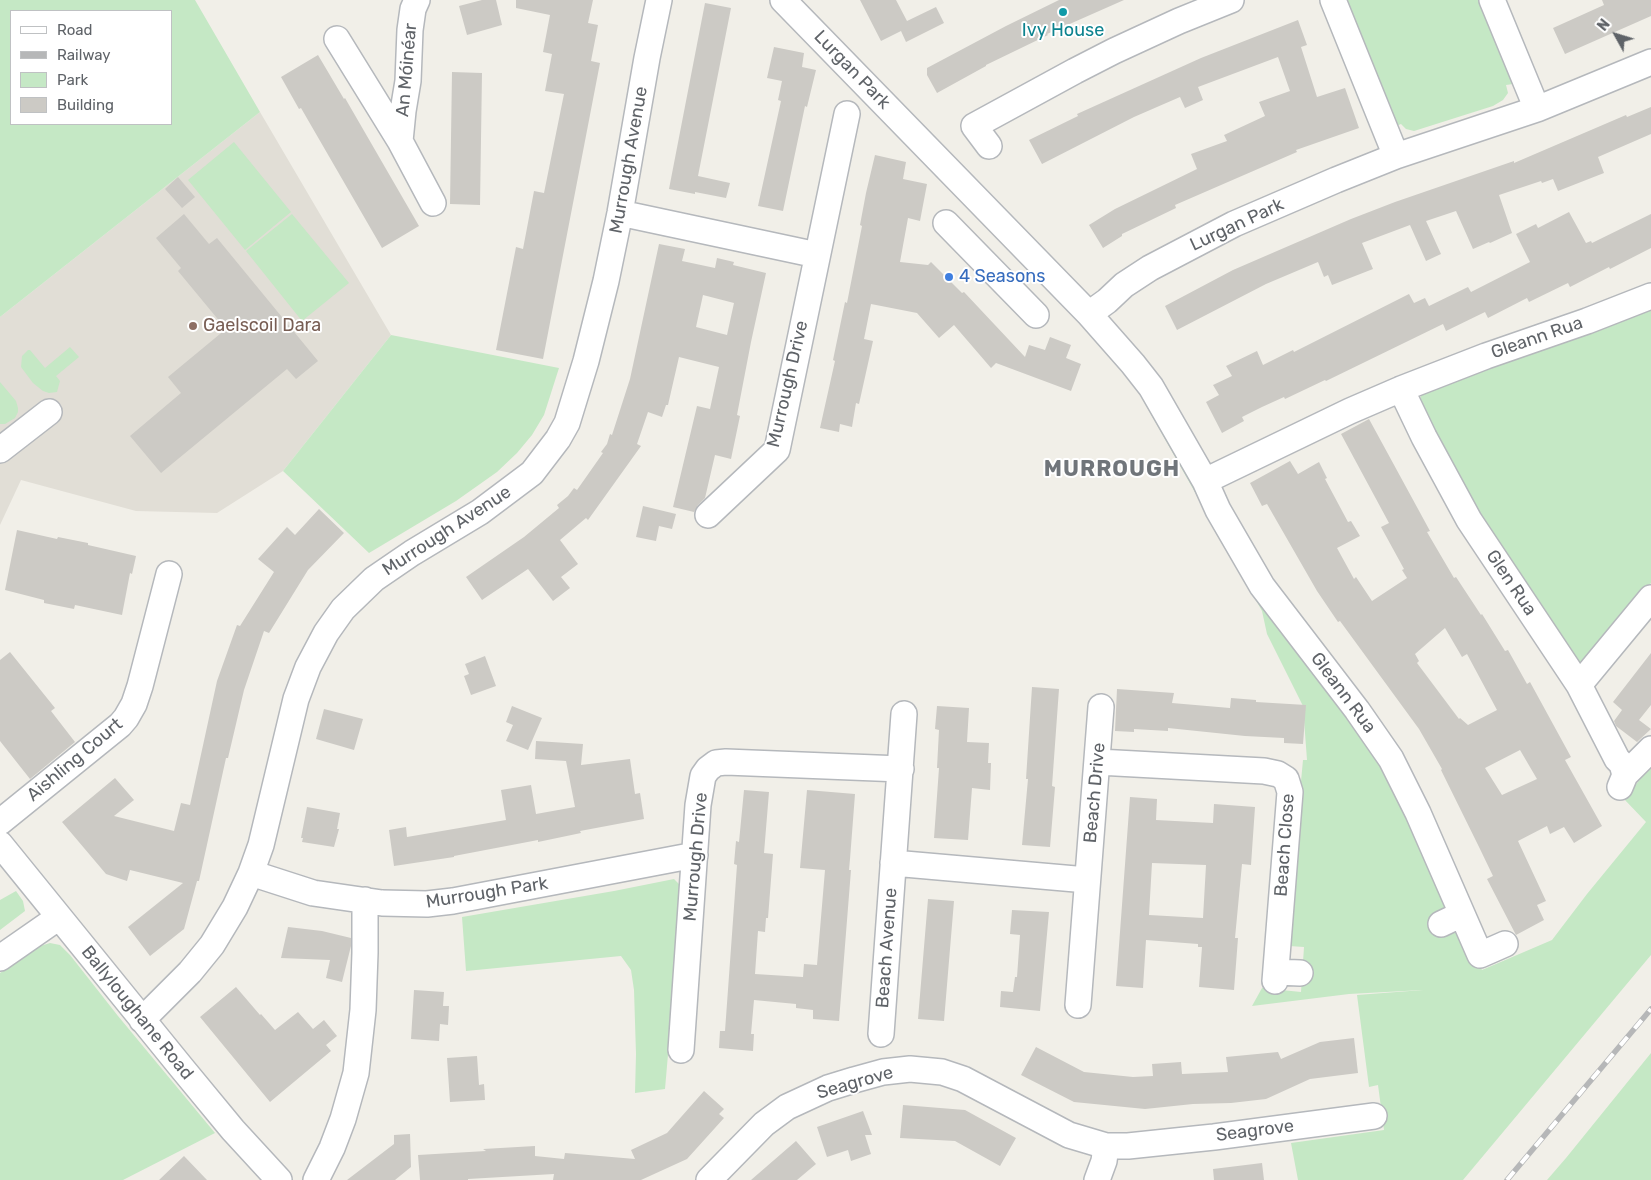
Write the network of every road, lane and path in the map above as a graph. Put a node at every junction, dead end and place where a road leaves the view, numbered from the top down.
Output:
1 (417, 0) edge
2 (659, 0) edge
3 (1231, 0) edge
4 (1333, 0) edge
5 (1492, 0) edge
6 (786, 1) edge
7 (337, 39) dead end
8 (1651, 62) edge
9 (1537, 109) junction
10 (846, 114) dead end
11 (400, 141) junction
12 (989, 146) dead end
13 (1396, 156) junction
14 (433, 203) dead end
15 (620, 213) junction
16 (946, 222) dead end
17 (1002, 225) junction
18 (974, 252) junction
19 (816, 256) junction
20 (1651, 296) edge
21 (1089, 314) junction
22 (1036, 315) dead end
23 (1151, 387) joint
24 (1401, 389) junction
25 (49, 412) dead end
26 (0, 450) edge
27 (1205, 481) junction
28 (708, 515) dead end
29 (169, 574) dead end
30 (1651, 598) edge
31 (1579, 685) junction
32 (1101, 707) dead end
33 (904, 714) dead end
34 (1651, 749) edge
35 (1098, 762) junction
36 (901, 769) junction
37 (0, 822) edge
38 (0, 844) edge
39 (694, 855) junction
40 (893, 863) junction
41 (251, 873) junction
42 (1088, 880) junction
43 (365, 900) junction
44 (59, 917) junction
45 (1505, 944) dead end
46 (0, 958) edge
47 (1300, 973) dead end
48 (1078, 1005) dead end
49 (142, 1020) junction
50 (881, 1034) dead end
51 (681, 1050) dead end
52 (1374, 1116) dead end
53 (1106, 1146) junction
54 (278, 1180) edge
55 (316, 1180) edge
56 (709, 1180) edge
57 (1097, 1180) edge

1 - 11 street, An Móinéar
2 - 15 street, Murrough Avenue
3 - 12 street
4 - 13 street
5 - 9 street
6 - 17 street, Lurgan Park
7 - 11 street, An Móinéar
8 - 9 street, Lurgan Park
9 - 13 street, Lurgan Park
10 - 19 street, Murrough Drive
11 - 14 street, An Móinéar
13 - 21 street, Lurgan Park
15 - 19 street
15 - 41 street, Murrough Avenue
16 - 18 street
17 - 18 street
17 - 21 street, Lurgan Park
18 - 22 street
19 - 28 street, Murrough Drive
20 - 24 street, Gleann Rua
21 - 23 street, Lurgan Park
23 - 27 street, Gleann Rua
24 - 27 street, Gleann Rua
24 - 31 street, Glen Rua
25 - 26 street
27 - 45 street, Gleann Rua
29 - 37 street, Aishling Court
30 - 31 street
31 - 34 street, Glen Rua
32 - 35 street, Beach Drive
33 - 36 street, Beach Avenue
35 - 42 street, Beach Drive
35 - 47 street, Beach Close
36 - 39 street, Murrough Drive
36 - 40 street, Beach Avenue
38 - 44 street, Ballyloughane Road
39 - 43 street, Murrough Park
39 - 51 street, Murrough Drive
40 - 42 street, Beach Avenue
40 - 50 street, Beach Avenue
41 - 43 street, Murrough Park
41 - 49 street, Murrough Avenue
42 - 48 street, Beach Drive
43 - 55 street
44 - 46 street
44 - 49 street, Ballyloughane Road
49 - 54 street, Ballyloughane Road
52 - 53 street, Seagrove
53 - 56 street, Seagrove
53 - 57 street

